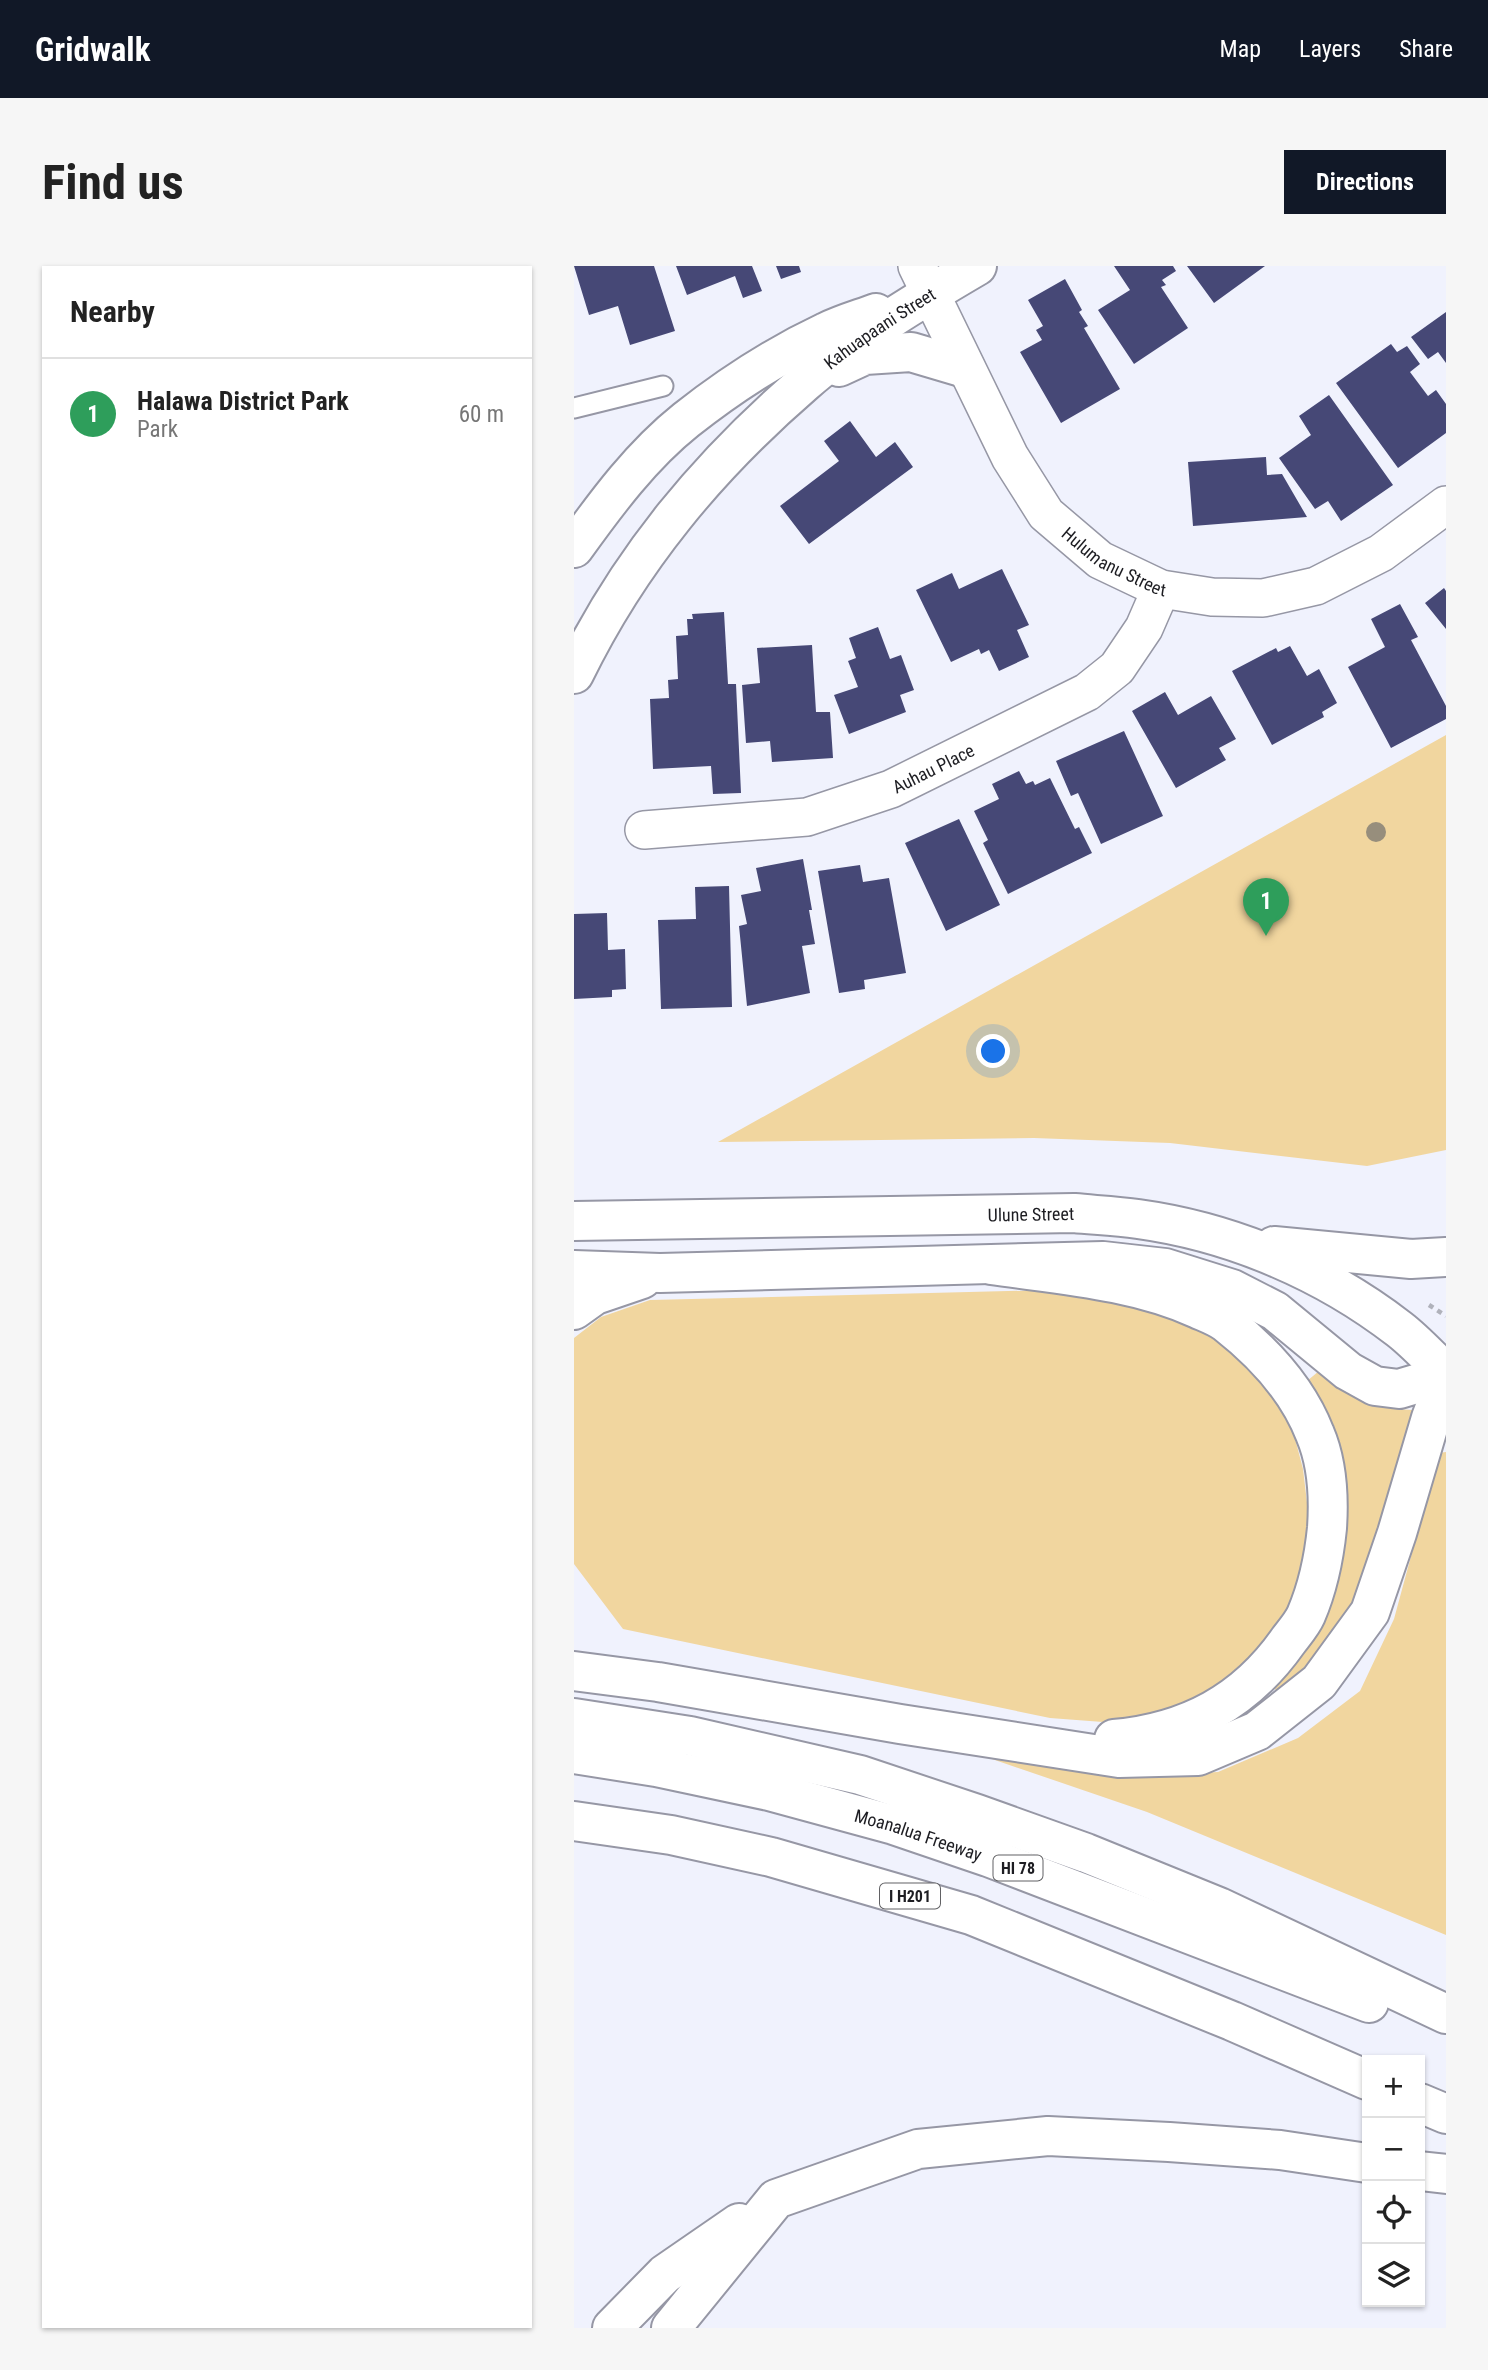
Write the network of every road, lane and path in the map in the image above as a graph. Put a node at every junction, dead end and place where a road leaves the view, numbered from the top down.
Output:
1 (977, 266) edge
2 (924, 280) edge
3 (965, 368) junction
4 (805, 382) junction
5 (663, 386) dead end
6 (574, 408) edge
7 (1446, 505) edge
8 (574, 548) edge
9 (1161, 589) junction
10 (574, 674) edge
11 (644, 830) dead end
12 (574, 1222) edge
13 (1242, 1243) junction
14 (1446, 1257) edge
15 (991, 1265) junction
16 (574, 1270) edge
17 (660, 1273) junction
18 (574, 1310) edge
19 (1446, 1375) edge
20 (574, 1671) edge
21 (574, 1718) edge
22 (1000, 1740) junction
23 (574, 1754) edge
24 (574, 1821) edge
25 (574, 1841) edge
26 (1446, 2014) edge
27 (1232, 2021) junction
28 (1446, 2033) edge
29 (1362, 2078) edge
30 (1425, 2105) edge
31 (1446, 2114) edge
32 (1362, 2162) edge
33 (1425, 2172) edge
34 (1446, 2174) edge
35 (776, 2199) junction
36 (611, 2328) edge
37 (671, 2328) edge

1 - 2 main road
2 - 3 street, Hulumanu Street
2 - 4 main road, Kahuapaani Street
2 - 8 main road, Kahuapaani Street
3 - 4 main road
3 - 9 street, Hulumanu Street
4 - 10 main road, Kahuapaani Street
5 - 6 lane
7 - 9 street, Hulumanu Street
9 - 11 street, Auhau Place
12 - 13 main road, Ulune Street
13 - 14 main road
13 - 19 main road, Ulune Street
15 - 17 main road
15 - 19 main road
15 - 22 main road
16 - 17 main road
17 - 18 main road
19 - 22 main road
20 - 22 main road
21 - 26 main road
23 - 28 main road, Moanalua Freeway / HI 78
24 - 27 main road, I H201
25 - 27 main road
27 - 29 main road, I H201
30 - 31 main road
32 - 35 main road
33 - 34 main road
35 - 36 main road
35 - 37 main road

